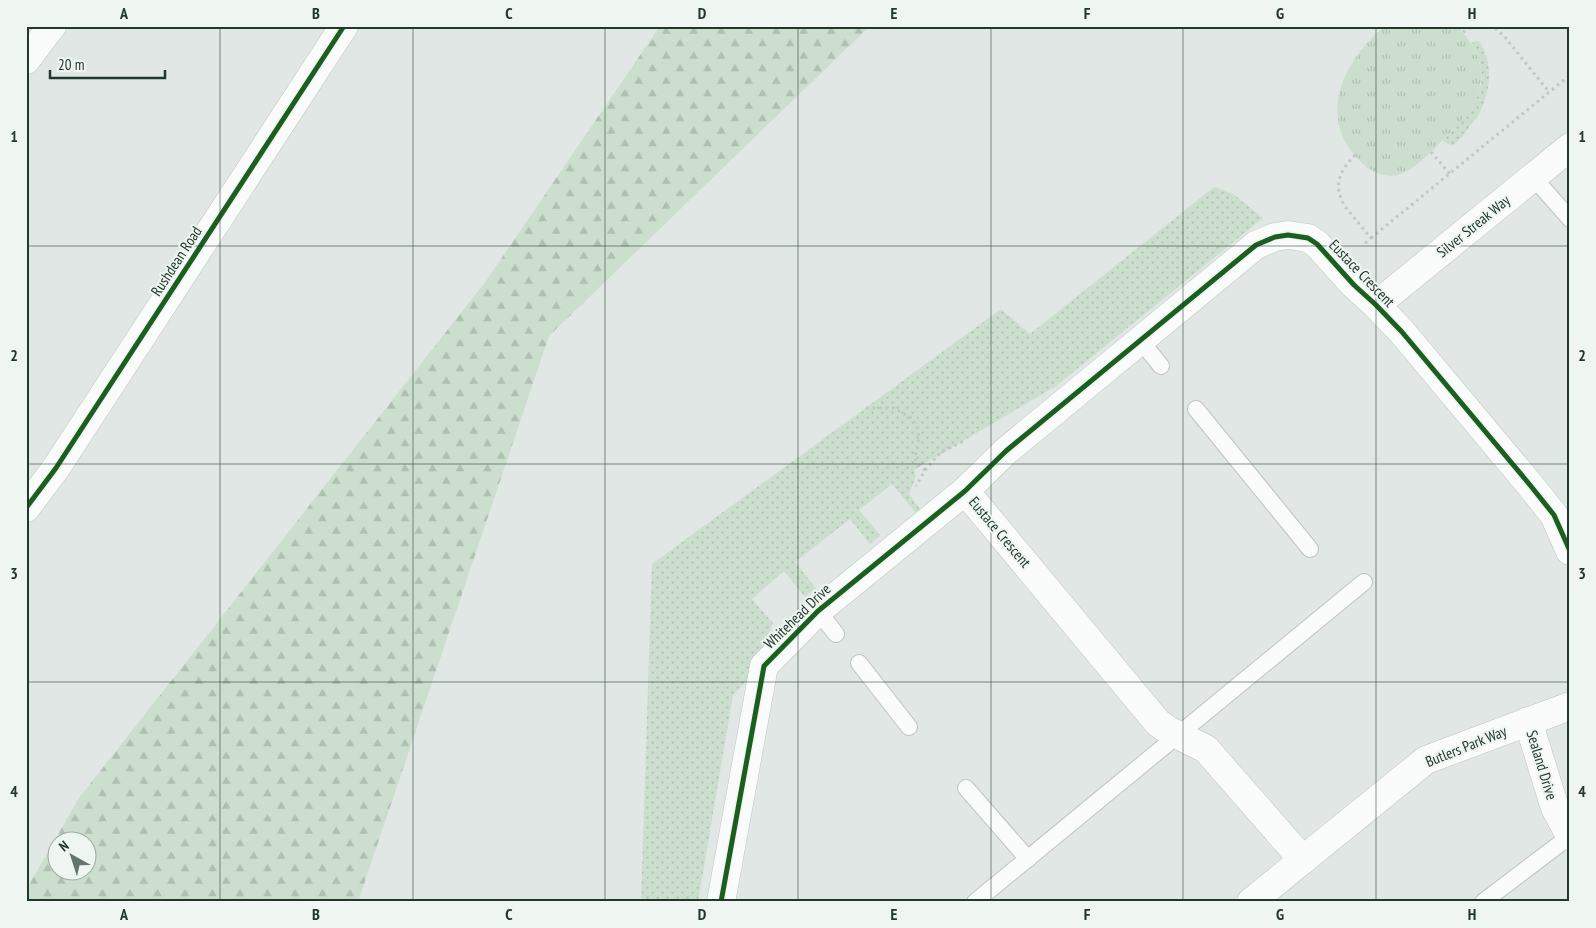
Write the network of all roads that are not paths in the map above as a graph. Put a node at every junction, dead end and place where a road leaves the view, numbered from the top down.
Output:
1 (52, 26) edge
2 (344, 26) edge
3 (26, 60) edge
4 (1570, 147) edge
5 (1533, 177) junction
6 (1570, 219) edge
7 (1376, 305) junction
8 (1140, 340) junction
9 (1161, 366) dead end
10 (1196, 409) dead end
11 (965, 491) junction
12 (26, 508) edge
13 (1566, 534) edge
14 (1310, 549) dead end
15 (1364, 582) dead end
16 (818, 610) junction
17 (836, 634) dead end
18 (859, 663) dead end
19 (1570, 706) edge
20 (1528, 721) junction
21 (909, 727) dead end
22 (1178, 735) junction
23 (966, 788) dead end
24 (1570, 836) edge
25 (1028, 859) junction
26 (1303, 860) junction
27 (721, 902) edge
28 (975, 902) edge
29 (1251, 902) edge
30 (1484, 902) edge

1 - 3 street
2 - 12 street, Rushdean Road
4 - 5 street, Silver Streak Way
5 - 6 lane
5 - 7 street, Silver Streak Way
7 - 8 street, Eustace Crescent
7 - 13 street, Eustace Crescent
8 - 9 lane
8 - 11 street, Eustace Crescent
10 - 14 lane
11 - 16 street, Whitehead Drive
11 - 22 street, Eustace Crescent
15 - 22 lane
16 - 17 lane
16 - 27 street, Whitehead Drive
18 - 21 lane
19 - 20 street, Butlers Park Way
20 - 24 street, Sealand Drive
20 - 26 street, Butlers Park Way
22 - 25 lane
22 - 26 street, Eustace Crescent
23 - 25 lane
24 - 30 lane
25 - 28 lane
26 - 29 street

